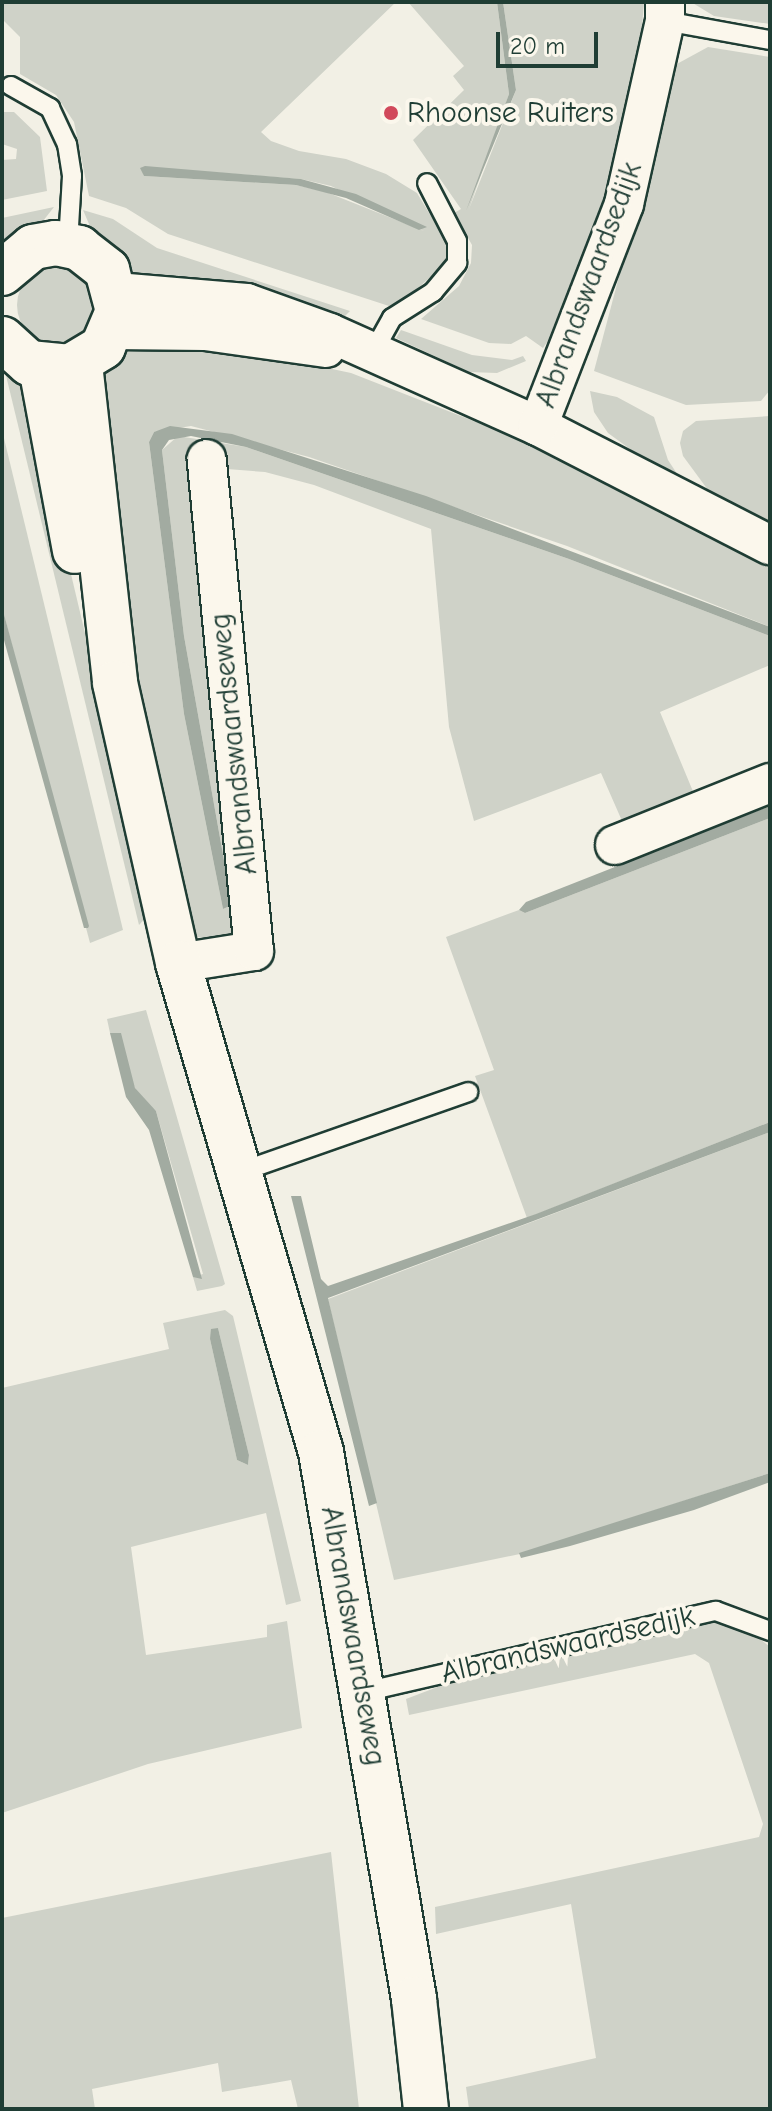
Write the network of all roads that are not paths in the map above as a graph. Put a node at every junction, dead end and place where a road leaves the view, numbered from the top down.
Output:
1 (665, 11) edge
2 (770, 40) edge
3 (11, 86) dead end
4 (427, 183) dead end
5 (68, 244) junction
6 (2, 273) edge
7 (115, 311) junction
8 (2, 339) edge
9 (372, 354) junction
10 (60, 366) junction
11 (538, 426) junction
12 (207, 459) dead end
13 (770, 545) edge
14 (770, 783) edge
15 (615, 845) dead end
16 (178, 963) junction
17 (468, 1092) dead end
18 (240, 1172) junction
19 (770, 1631) edge
20 (364, 1692) junction
21 (426, 2109) edge

1 - 2 lane
1 - 11 street, Albrandswaardsedijk
3 - 5 lane
4 - 9 lane
5 - 6 street
5 - 7 street
7 - 9 street, Albrandswaardsedijk
7 - 10 street
8 - 10 street
9 - 11 street, Albrandswaardsedijk
10 - 16 street, Albrandswaardseweg
11 - 13 street, Albrandswaardsedijk
12 - 16 street, Albrandswaardseweg
14 - 15 street
16 - 18 street, Albrandswaardseweg
17 - 18 lane
18 - 20 street, Albrandswaardseweg
19 - 20 lane, Albrandswaardsedijk
20 - 21 street, Albrandswaardseweg

